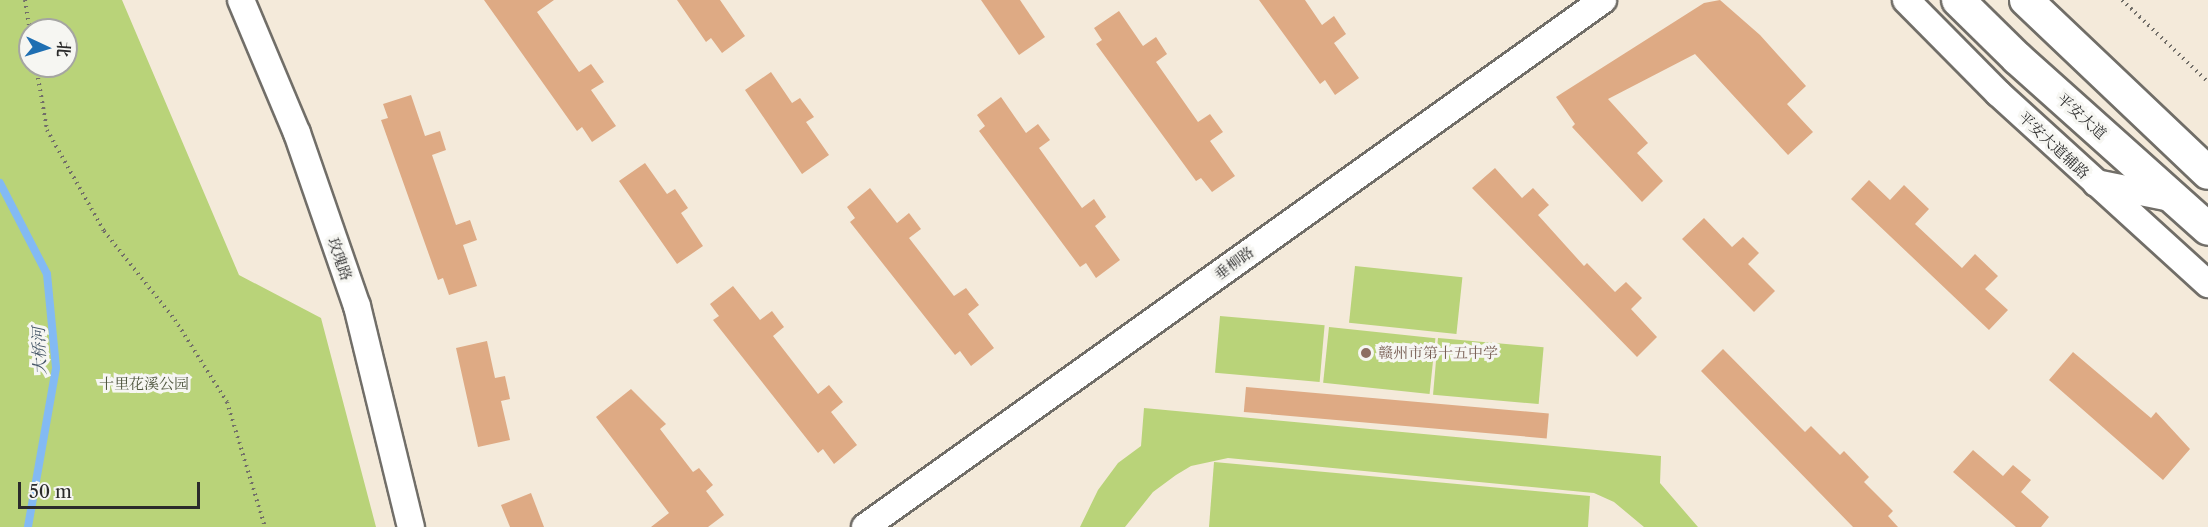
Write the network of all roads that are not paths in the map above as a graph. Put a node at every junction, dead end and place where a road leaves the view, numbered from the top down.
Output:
1 (241, 0) edge
2 (1603, 0) edge
3 (1906, 0) edge
4 (1958, 0) edge
5 (2026, 0) edge
6 (2196, 156) edge
7 (2208, 173) edge
8 (2096, 183) junction
9 (2175, 199) junction
10 (2208, 229) edge
11 (2208, 284) edge
12 (411, 527) edge
13 (865, 527) edge

1 - 12 street, 玫瑰路
2 - 13 street, 垂柳路
3 - 8 street, 平安大道辅路
4 - 9 main road, 平安大道
5 - 6 main road
6 - 7 main road
8 - 9 street
8 - 11 street, 平安大道辅路
9 - 10 main road, 平安大道

